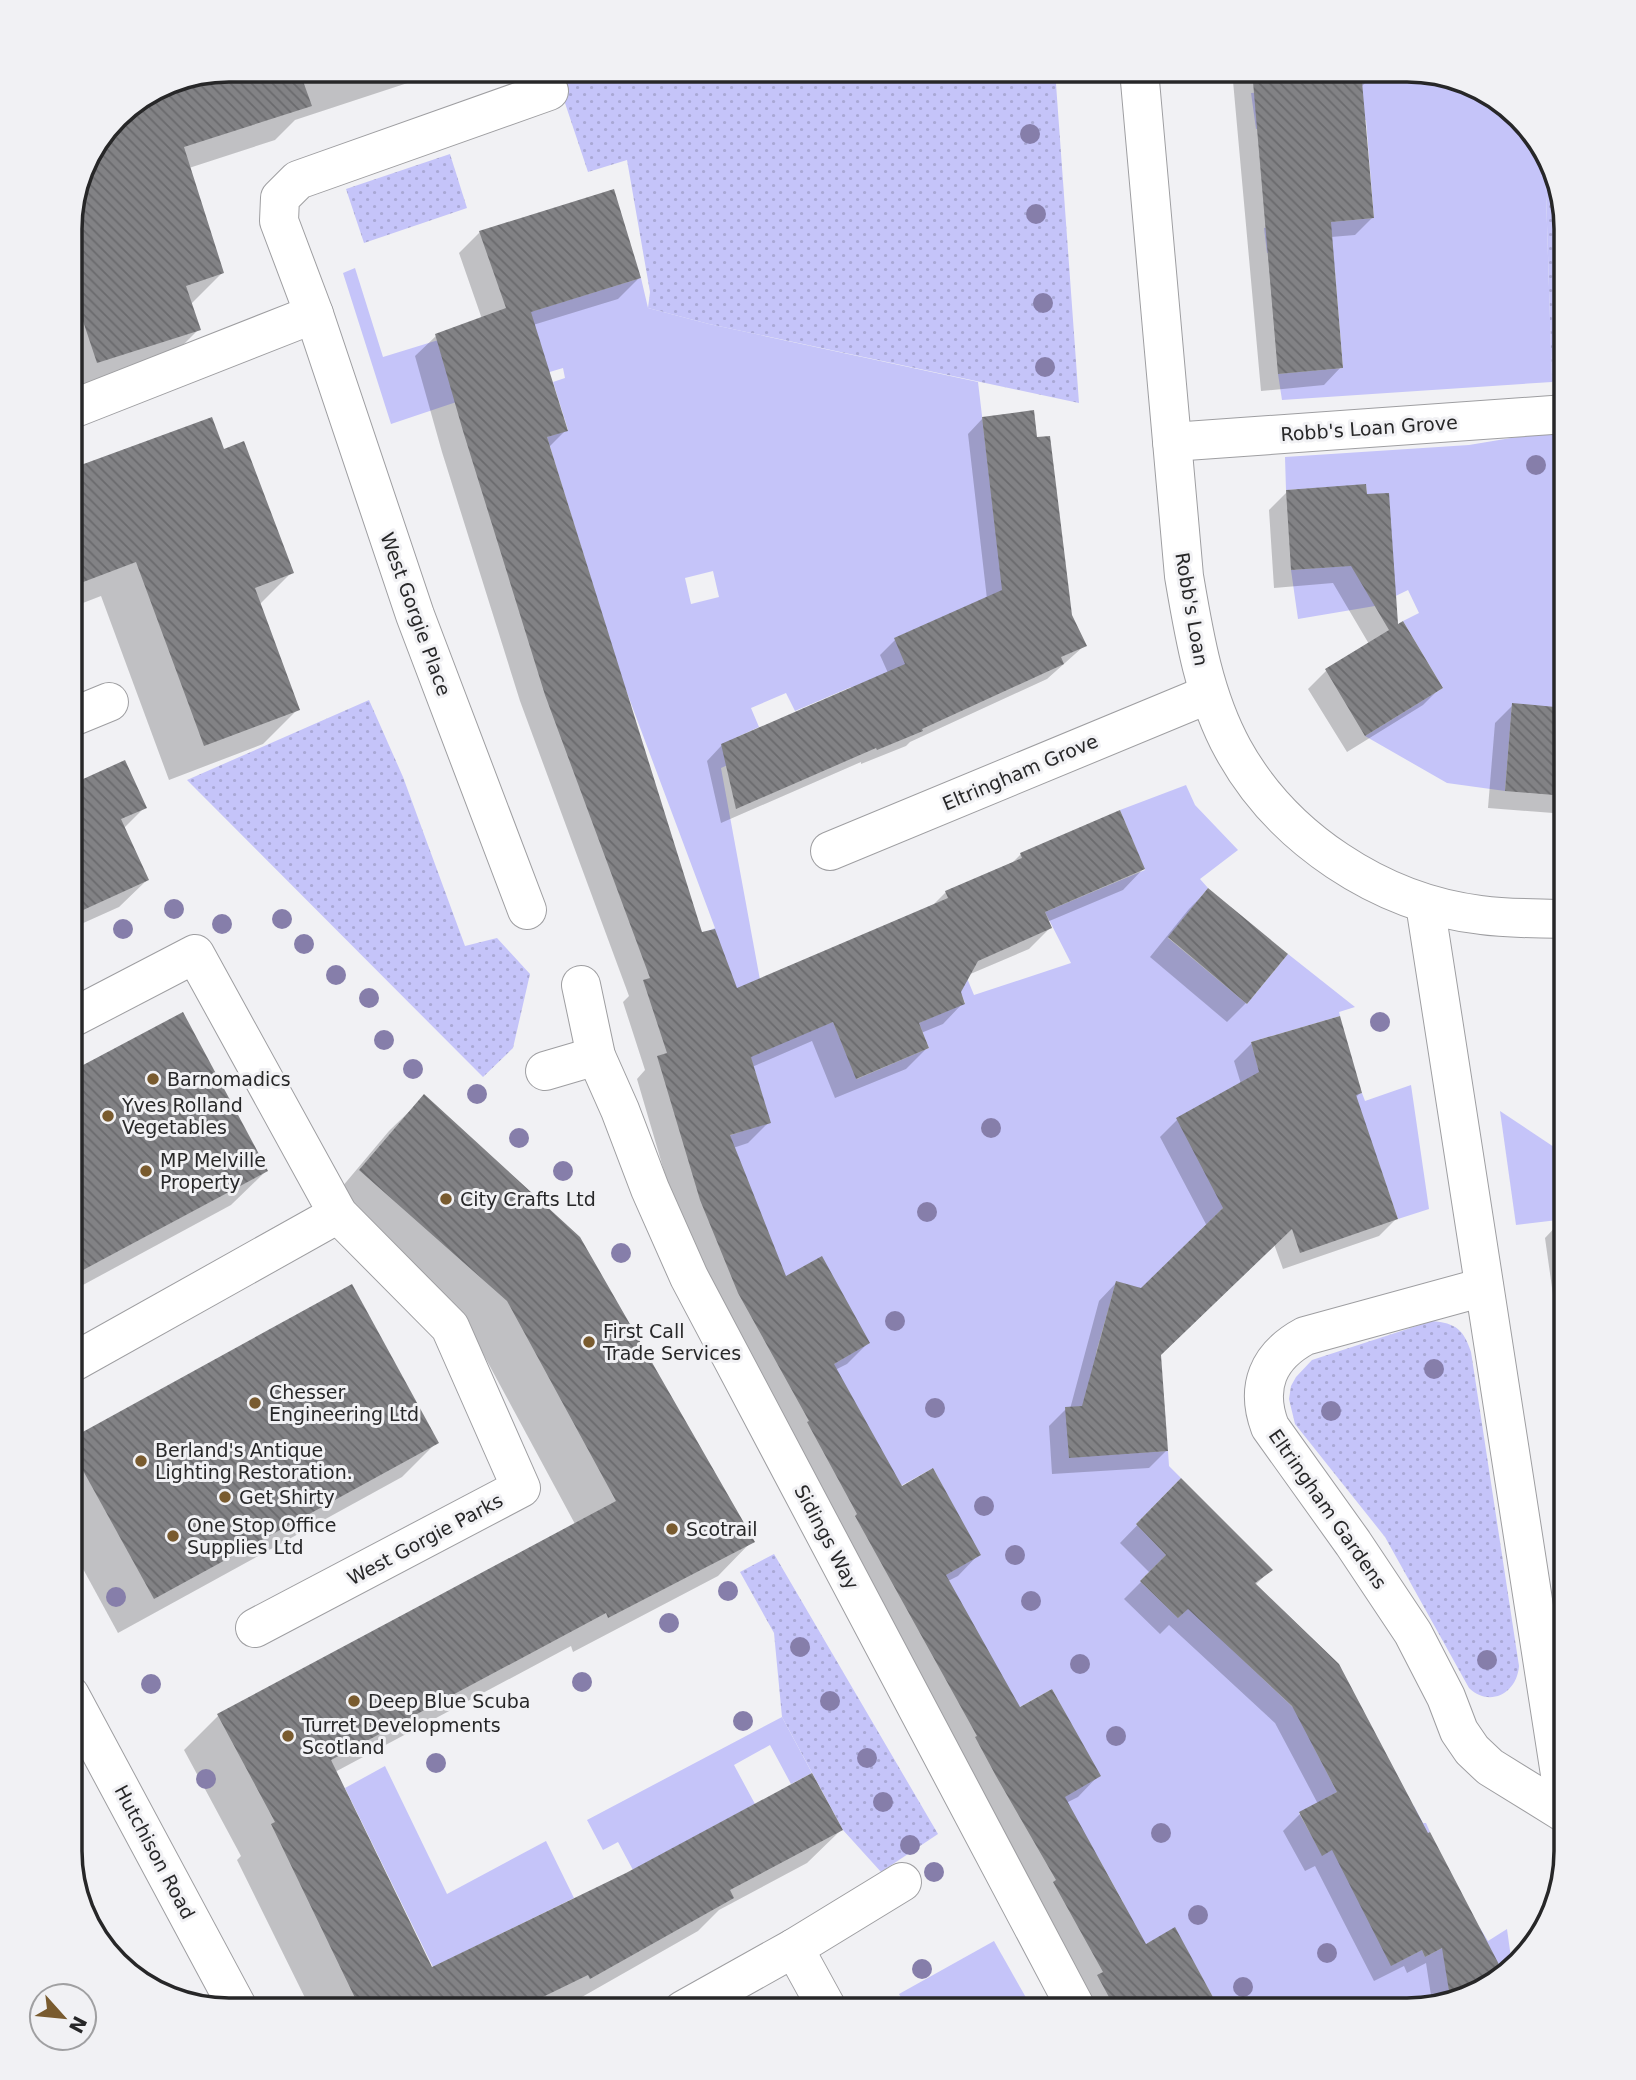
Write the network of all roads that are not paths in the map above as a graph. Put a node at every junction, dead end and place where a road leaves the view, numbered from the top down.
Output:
1 (1140, 83) edge
2 (549, 91) dead end
3 (314, 314) junction
4 (83, 405) edge
5 (1554, 415) edge
6 (1172, 442) junction
7 (1209, 694) junction
8 (109, 702) dead end
9 (83, 713) edge
10 (830, 851) dead end
11 (1425, 904) junction
12 (527, 910) dead end
13 (1554, 918) edge
14 (581, 985) dead end
15 (83, 1012) edge
16 (596, 1056) junction
17 (545, 1071) dead end
18 (338, 1214) junction
19 (1484, 1287) junction
20 (82, 1357) edge
21 (255, 1628) dead end
22 (82, 1718) edge
23 (1554, 1737) edge
24 (1554, 1807) edge
25 (902, 1882) dead end
26 (794, 1948) junction
27 (233, 1998) edge
28 (705, 1998) edge
29 (821, 1998) edge
30 (1071, 1998) edge

1 - 6 street, Robb's Loan
2 - 3 street, West Gorgie Place
3 - 4 street
3 - 12 street, West Gorgie Place
5 - 6 street, Robb's Loan Grove
6 - 7 street, Robb's Loan
7 - 10 street, Eltringham Grove
7 - 11 street, Robb's Loan
8 - 9 street
11 - 13 street, Robb's Loan
11 - 19 street, Eltringham Gardens
14 - 16 street, Sidings Way
15 - 18 street, West Gorgie Parks
16 - 17 street
16 - 30 street, Sidings Way
18 - 20 street
18 - 21 street, West Gorgie Parks
19 - 23 street, Eltringham Gardens
19 - 24 street, Eltringham Gardens
22 - 27 street, Hutchison Road
25 - 26 street
26 - 28 street
26 - 29 street

